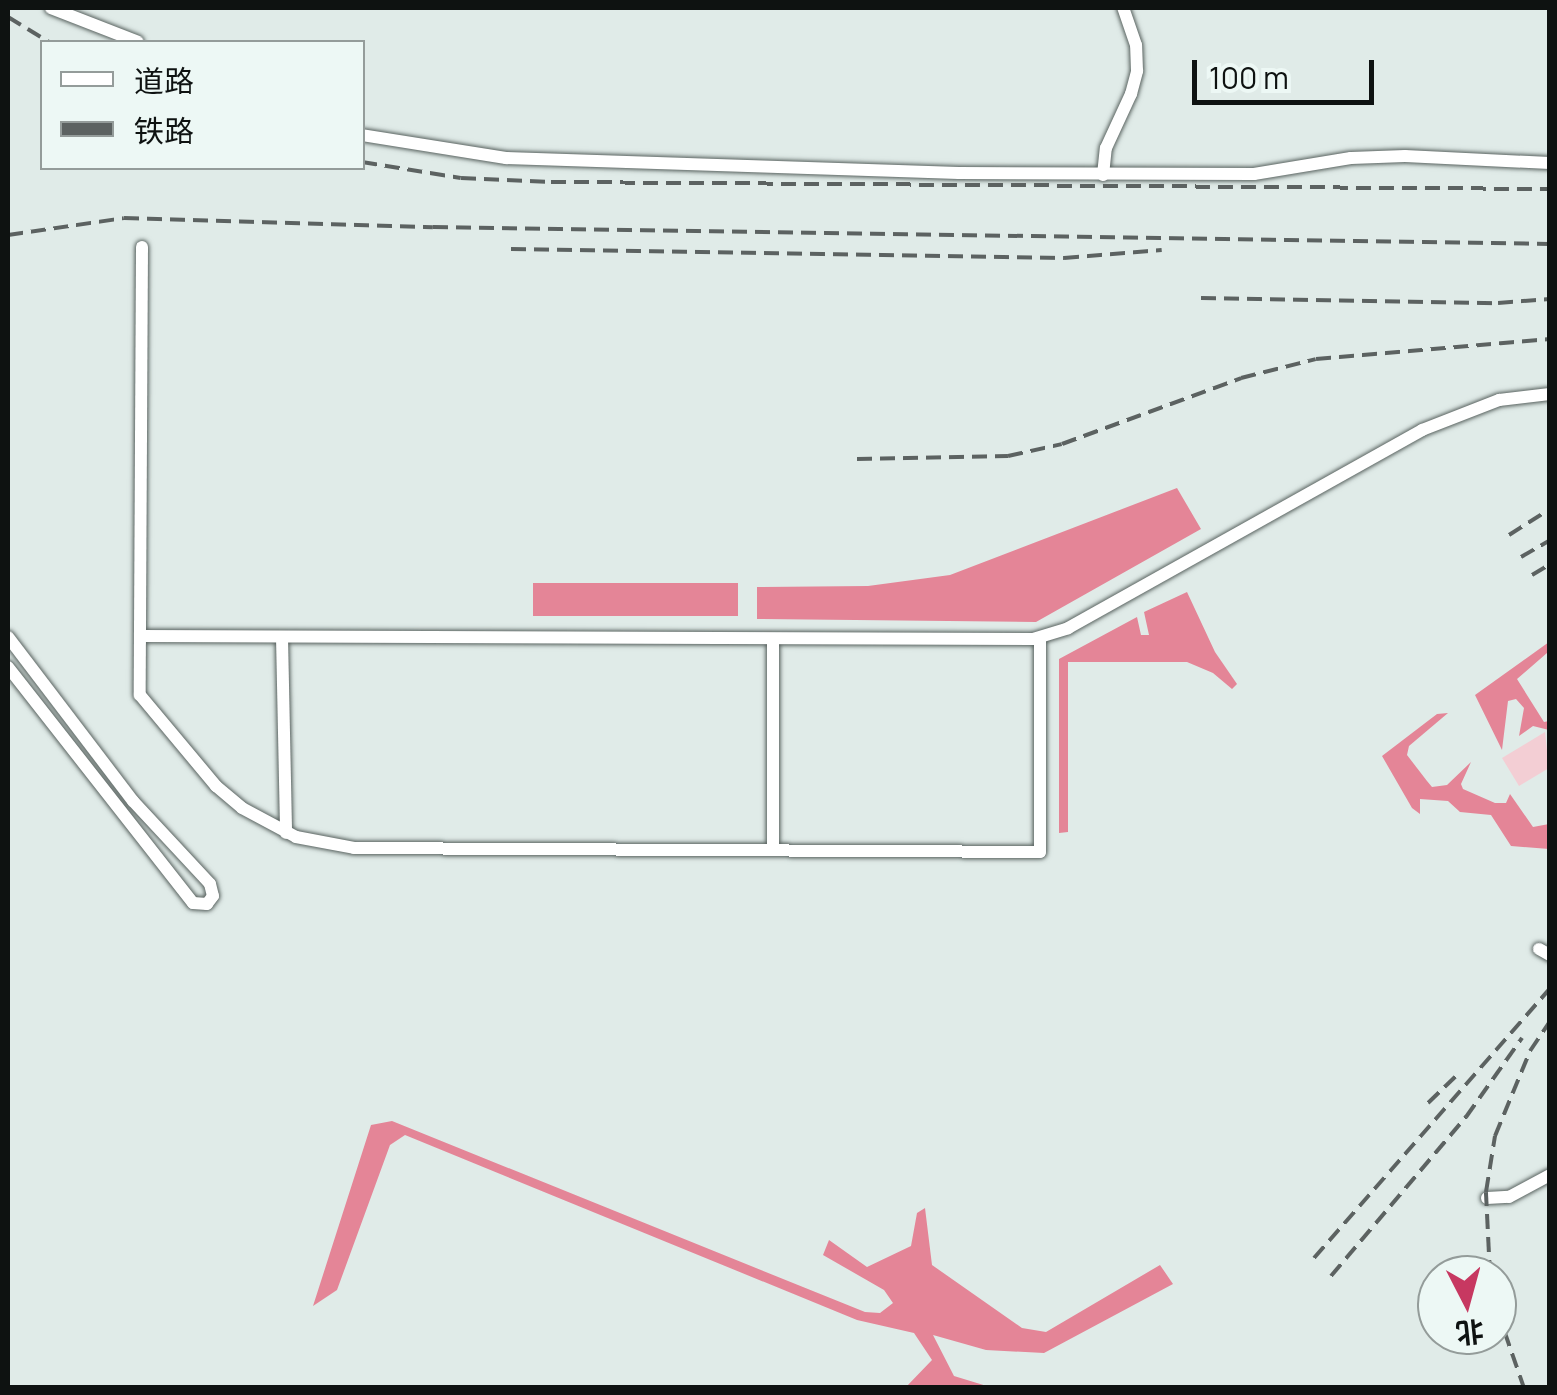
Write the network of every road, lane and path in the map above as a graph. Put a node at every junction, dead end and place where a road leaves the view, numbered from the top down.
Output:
1 (51, 8) edge
2 (1124, 8) edge
3 (133, 40) edge
4 (365, 135) edge
5 (1550, 163) edge
6 (1102, 175) junction
7 (142, 247) dead end
8 (1550, 394) edge
9 (140, 636) junction
10 (8, 637) edge
11 (282, 637) junction
12 (1040, 638) junction
13 (773, 639) junction
14 (8, 667) edge
15 (286, 832) junction
16 (773, 849) junction
17 (1550, 1175) edge
18 (1486, 1198) dead end

1 - 3 street
2 - 6 street
4 - 6 street
5 - 6 street
7 - 9 street
8 - 12 street
9 - 11 street
9 - 15 street
10 - 14 street
11 - 13 street
11 - 15 street
12 - 13 street
12 - 16 street
13 - 16 street
15 - 16 street
17 - 18 street

